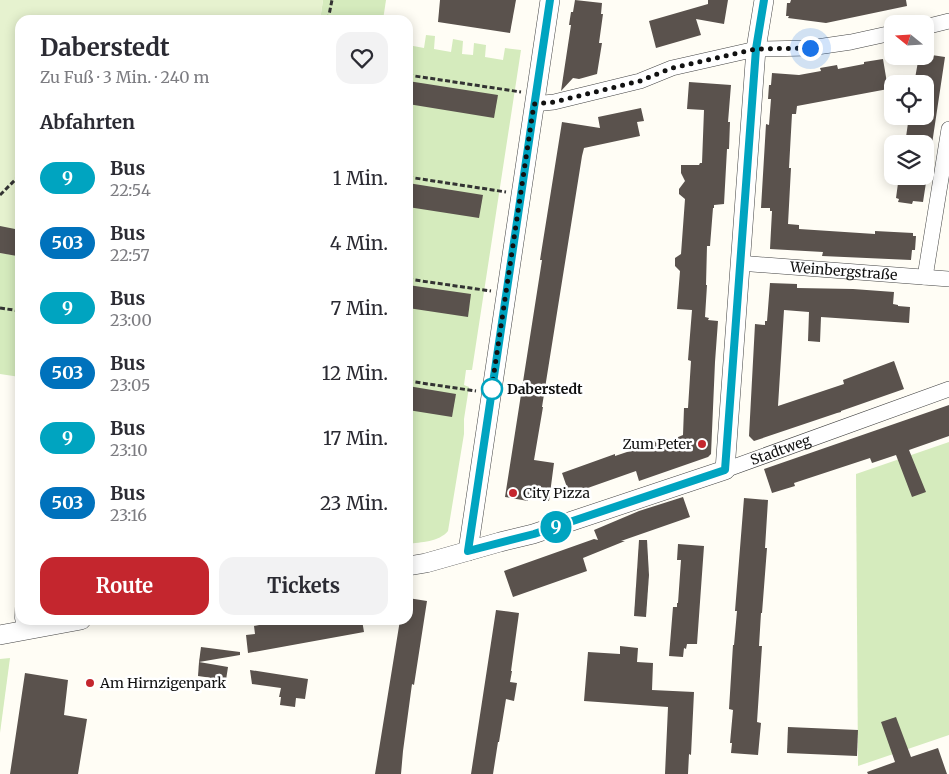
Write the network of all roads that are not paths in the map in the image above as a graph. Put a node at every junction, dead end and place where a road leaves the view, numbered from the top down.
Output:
1 (550, 0) edge
2 (764, 0) edge
3 (949, 22) edge
4 (934, 24) edge
5 (884, 36) edge
6 (756, 49) junction
7 (535, 99) junction
8 (949, 128) edge
9 (740, 263) junction
10 (925, 277) junction
11 (949, 278) edge
12 (949, 389) edge
13 (725, 470) junction
14 (468, 551) junction
15 (413, 565) edge
16 (21, 625) edge
17 (54, 625) edge
18 (22, 631) junction
19 (0, 635) edge

1 - 7 street
2 - 6 street
3 - 4 street
5 - 6 street
6 - 7 street
6 - 9 street
7 - 14 street
8 - 10 street
9 - 10 street, Weinbergstraße
9 - 13 street
10 - 11 street, Weinbergstraße
12 - 13 street, Stadtweg
13 - 14 street, Stadtweg
14 - 15 street, Stadtweg
16 - 18 lane
17 - 18 street
18 - 19 street

